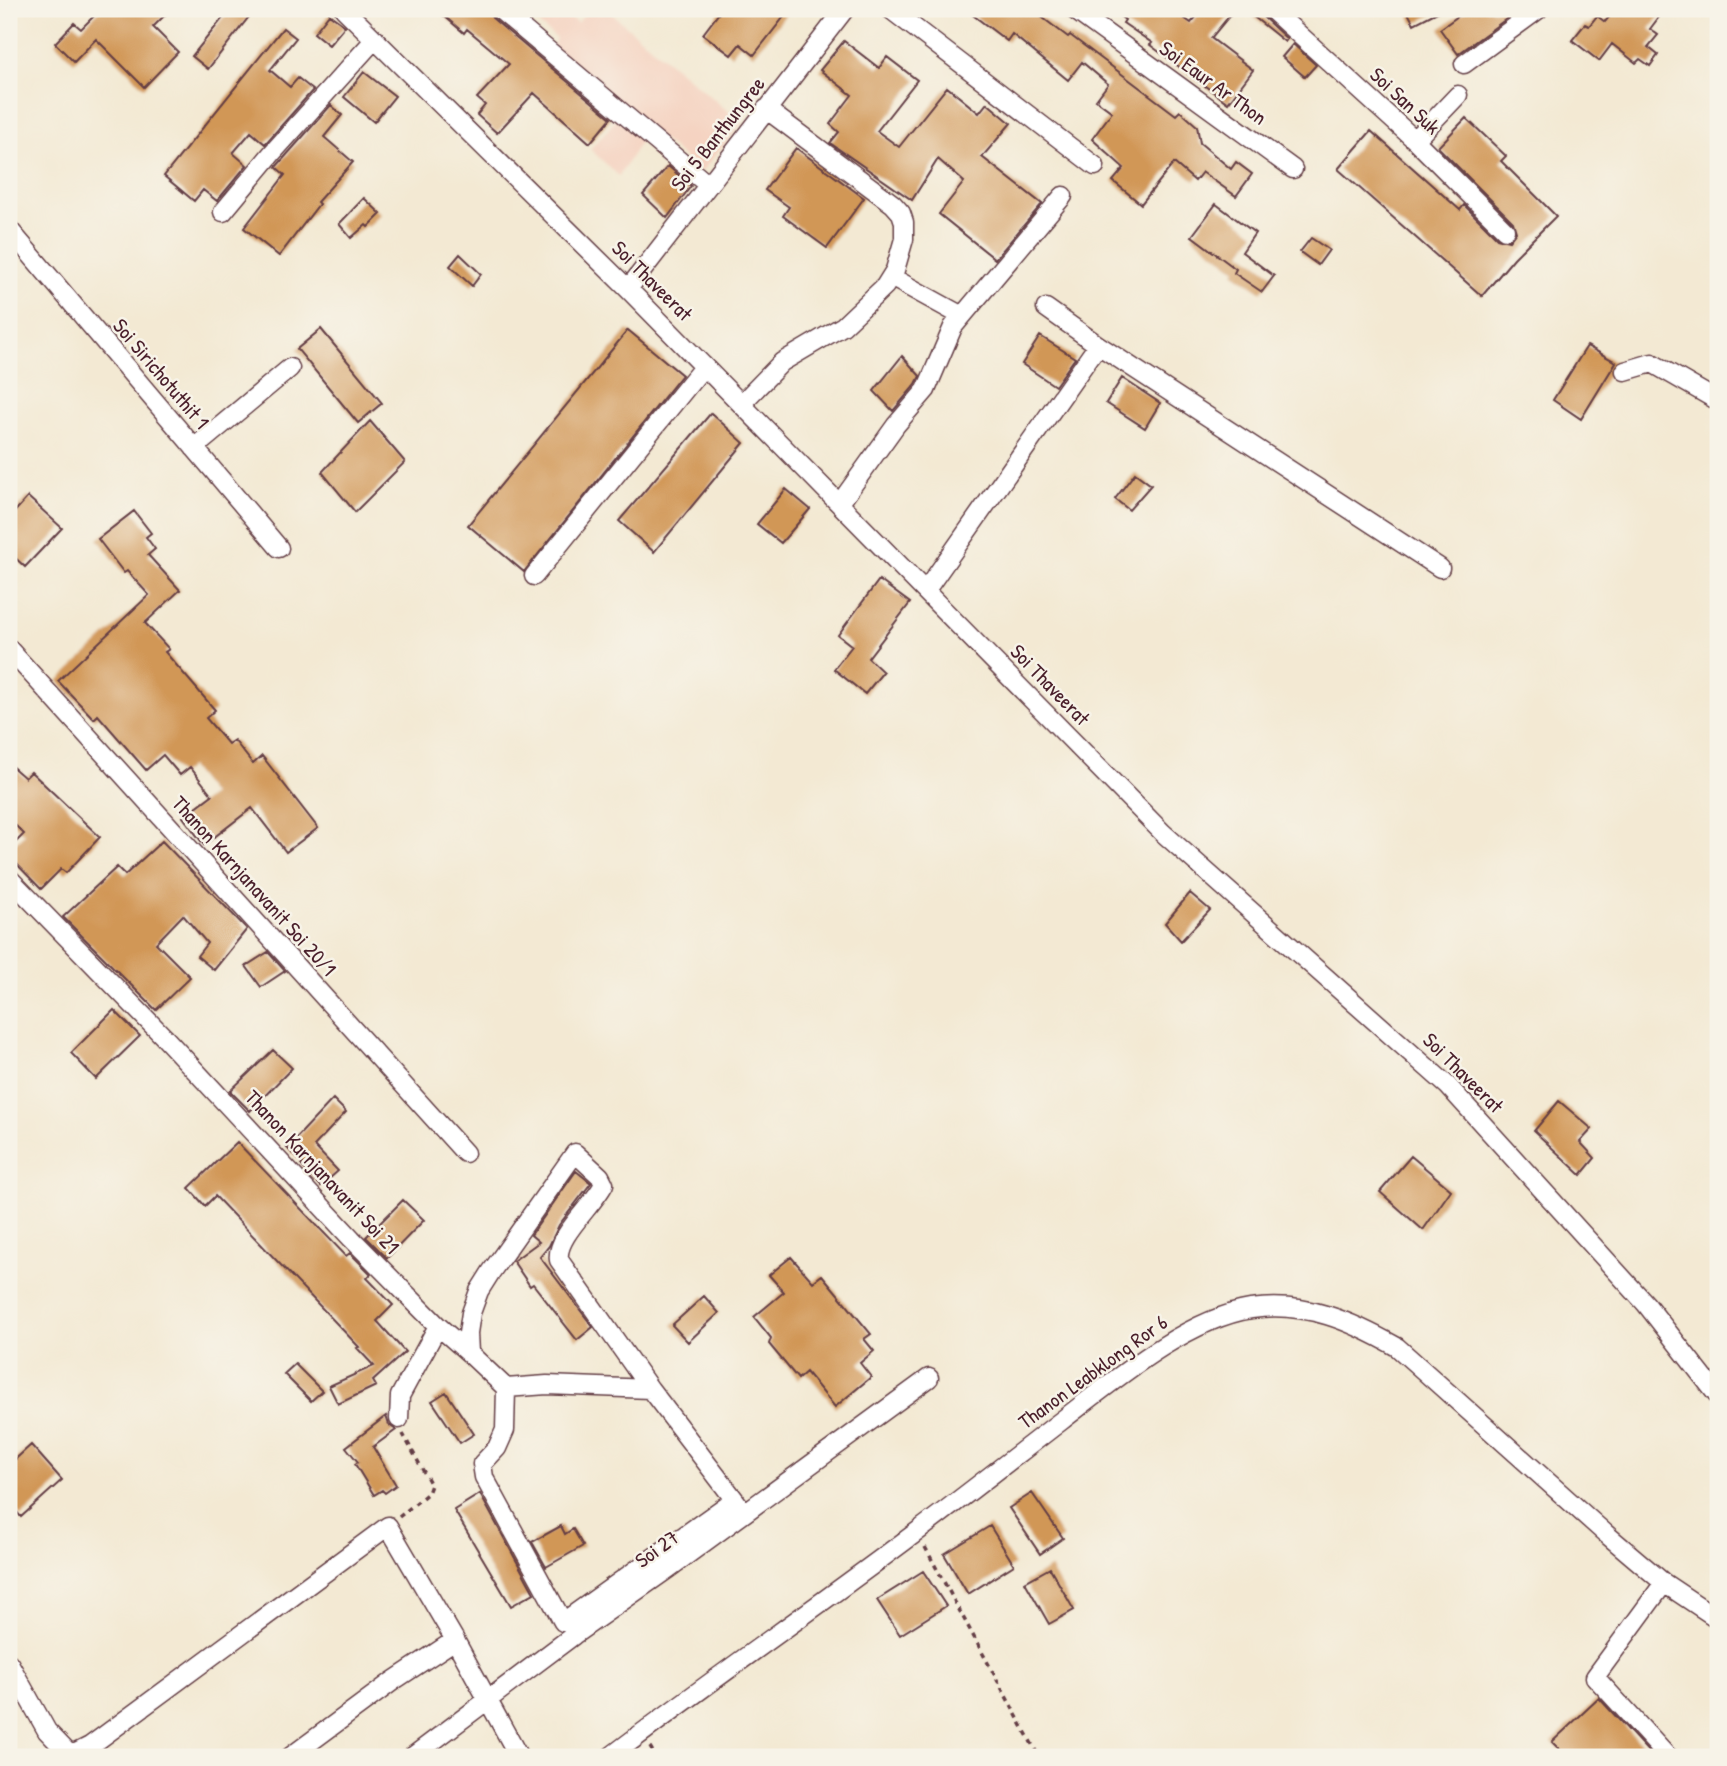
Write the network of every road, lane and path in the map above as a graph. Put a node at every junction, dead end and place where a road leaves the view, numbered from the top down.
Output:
1 (344, 9) edge
2 (499, 9) edge
3 (845, 9) edge
4 (890, 9) edge
5 (1073, 9) edge
6 (1271, 9) edge
7 (1539, 9) edge
8 (375, 39) junction
9 (1464, 64) dead end
10 (1458, 95) dead end
11 (766, 109) junction
12 (1415, 140) junction
13 (1095, 166) dead end
14 (1293, 169) dead end
15 (707, 184) junction
16 (1063, 196) dead end
17 (223, 212) dead end
18 (9, 229) edge
19 (1505, 230) dead end
20 (891, 277) junction
21 (628, 289) junction
22 (1046, 308) dead end
23 (962, 316) junction
24 (1098, 345) junction
25 (704, 366) junction
26 (290, 368) dead end
27 (1625, 371) dead end
28 (1718, 401) edge
29 (741, 404) junction
30 (194, 448) junction
31 (840, 503) junction
32 (279, 548) dead end
33 (1440, 568) dead end
34 (534, 576) dead end
35 (926, 590) junction
36 (9, 649) edge
37 (9, 878) edge
38 (465, 1153) dead end
39 (438, 1326) junction
40 (469, 1353) junction
41 (929, 1377) dead end
42 (506, 1388) junction
43 (650, 1389) junction
44 (1718, 1395) edge
45 (399, 1419) joint
46 (739, 1506) junction
47 (388, 1525) junction
48 (917, 1532) junction
49 (1664, 1583) junction
50 (1718, 1619) edge
51 (455, 1640) junction
52 (9, 1663) edge
53 (489, 1701) junction
54 (68, 1756) edge
55 (290, 1757) edge
56 (412, 1757) edge
57 (519, 1757) edge
58 (610, 1757) edge
59 (1039, 1757) edge
60 (1668, 1757) edge

1 - 8 street, Soi Thaveerat
2 - 15 street
3 - 11 street, Soi 5 Banthungree
4 - 13 street
5 - 14 street, Soi Eaur Ar Thon
6 - 12 street, Soi San Suk
7 - 9 street
8 - 17 street
8 - 21 street, Soi Thaveerat
10 - 12 street
11 - 15 street, Soi 5 Banthungree
11 - 20 street
12 - 19 street, Soi San Suk
15 - 21 street, Soi 5 Banthungree
16 - 23 street
18 - 30 street, Soi Sirichotuthit 1
20 - 23 street
20 - 29 street
21 - 25 street, Soi Thaveerat
22 - 24 street
23 - 31 street
24 - 33 street
24 - 35 street
25 - 29 street, Soi Thaveerat
25 - 34 street
26 - 30 street
27 - 28 street
29 - 31 street, Soi Thaveerat
30 - 32 street, Soi Sirichotuthit 1
31 - 35 street, Soi Thaveerat
35 - 44 street, Soi Thaveerat
36 - 38 street, Thanon Karnjanavanit Soi 20/1
37 - 39 street, Thanon Karnjanavanit Soi 21
39 - 40 street, Thanon Karnjanavanit Soi 21
39 - 45 street
40 - 42 street, Thanon Karnjanavanit Soi 21
40 - 43 street
41 - 46 street, Soi 27
42 - 43 street
42 - 46 street
43 - 46 street
45 - 47 path
46 - 53 street, Soi 27
47 - 51 street
47 - 54 street
48 - 49 street, Thanon Leabklong Ror 6
48 - 58 street, Thanon Leabklong Ror 6
48 - 59 path
49 - 50 street, Thanon Leabklong Ror 6
49 - 60 street
51 - 53 street
51 - 55 street
52 - 54 street
53 - 56 street, Soi 27
53 - 57 street

